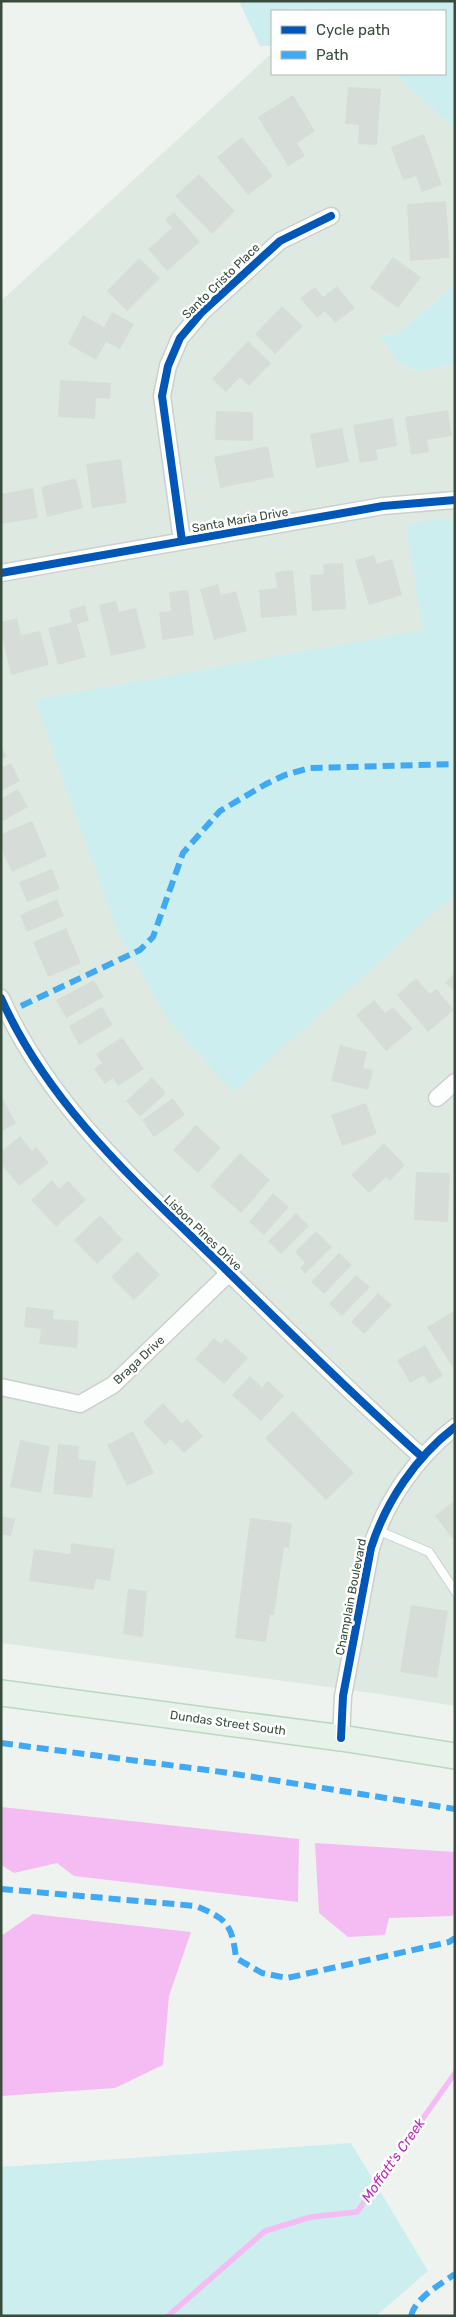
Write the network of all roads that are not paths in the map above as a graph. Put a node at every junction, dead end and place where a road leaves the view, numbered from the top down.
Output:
1 (331, 216) dead end
2 (455, 500) edge
3 (182, 541) junction
4 (1, 573) edge
5 (1, 998) edge
6 (455, 1082) edge
7 (437, 1098) dead end
8 (229, 1273) junction
9 (1, 1386) edge
10 (455, 1427) edge
11 (422, 1458) junction
12 (377, 1530) junction
13 (455, 1591) edge
14 (1, 1693) edge
15 (341, 1738) junction
16 (455, 1756) edge

1 - 3 street, Santo Cristo Place
2 - 3 street, Santa Maria Drive
3 - 4 street, Santa Maria Drive
5 - 8 street, Lisbon Pines Drive
6 - 7 street
8 - 9 street, Braga Drive
8 - 11 street, Lisbon Pines Drive
10 - 11 street, Champlain Boulevard
11 - 12 street, Champlain Boulevard
12 - 13 lane
12 - 15 street, Champlain Boulevard
14 - 15 main road, Dundas Street South
15 - 16 main road, Dundas Street South

